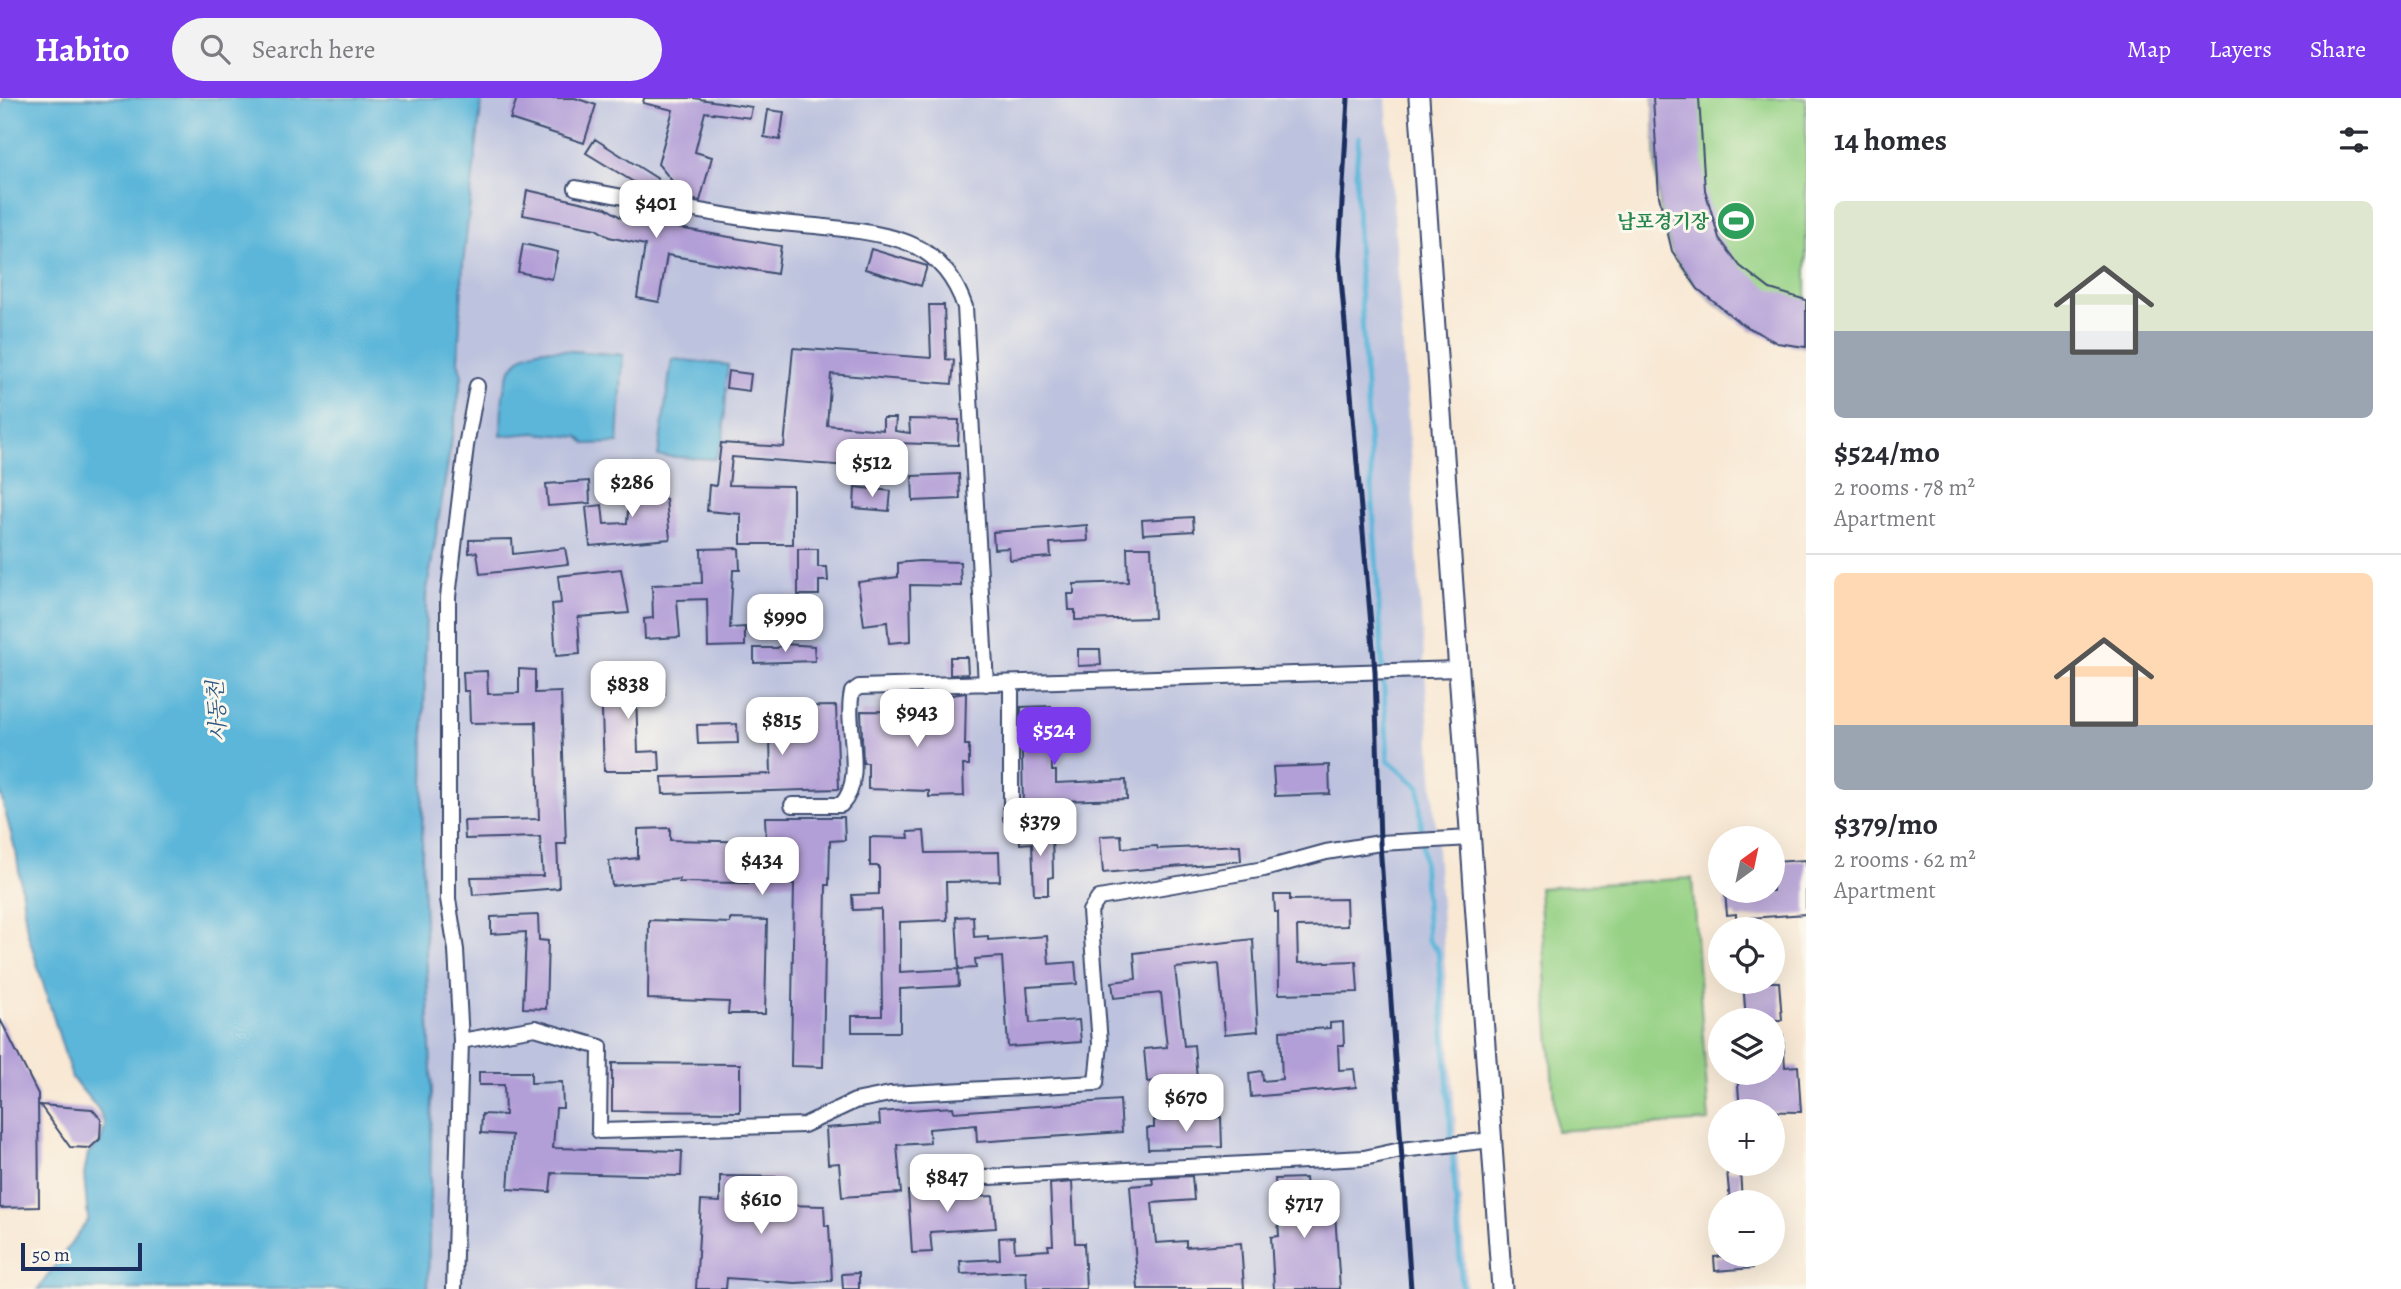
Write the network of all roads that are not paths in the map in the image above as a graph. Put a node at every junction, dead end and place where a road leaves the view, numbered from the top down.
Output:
1 (1419, 98) edge
2 (576, 188) dead end
3 (477, 386) dead end
4 (1459, 669) junction
5 (1011, 683) junction
6 (986, 684) junction
7 (792, 805) dead end
8 (1011, 818) dead end
9 (1471, 838) junction
10 (461, 1041) junction
11 (1492, 1140) junction
12 (989, 1177) dead end
13 (454, 1289) edge
14 (1502, 1289) edge

1 - 4 main road
2 - 6 street
3 - 10 street
4 - 5 street
4 - 9 main road
5 - 6 street
5 - 8 street
6 - 7 street
9 - 10 street
9 - 11 main road
10 - 13 street
11 - 12 street
11 - 14 main road

